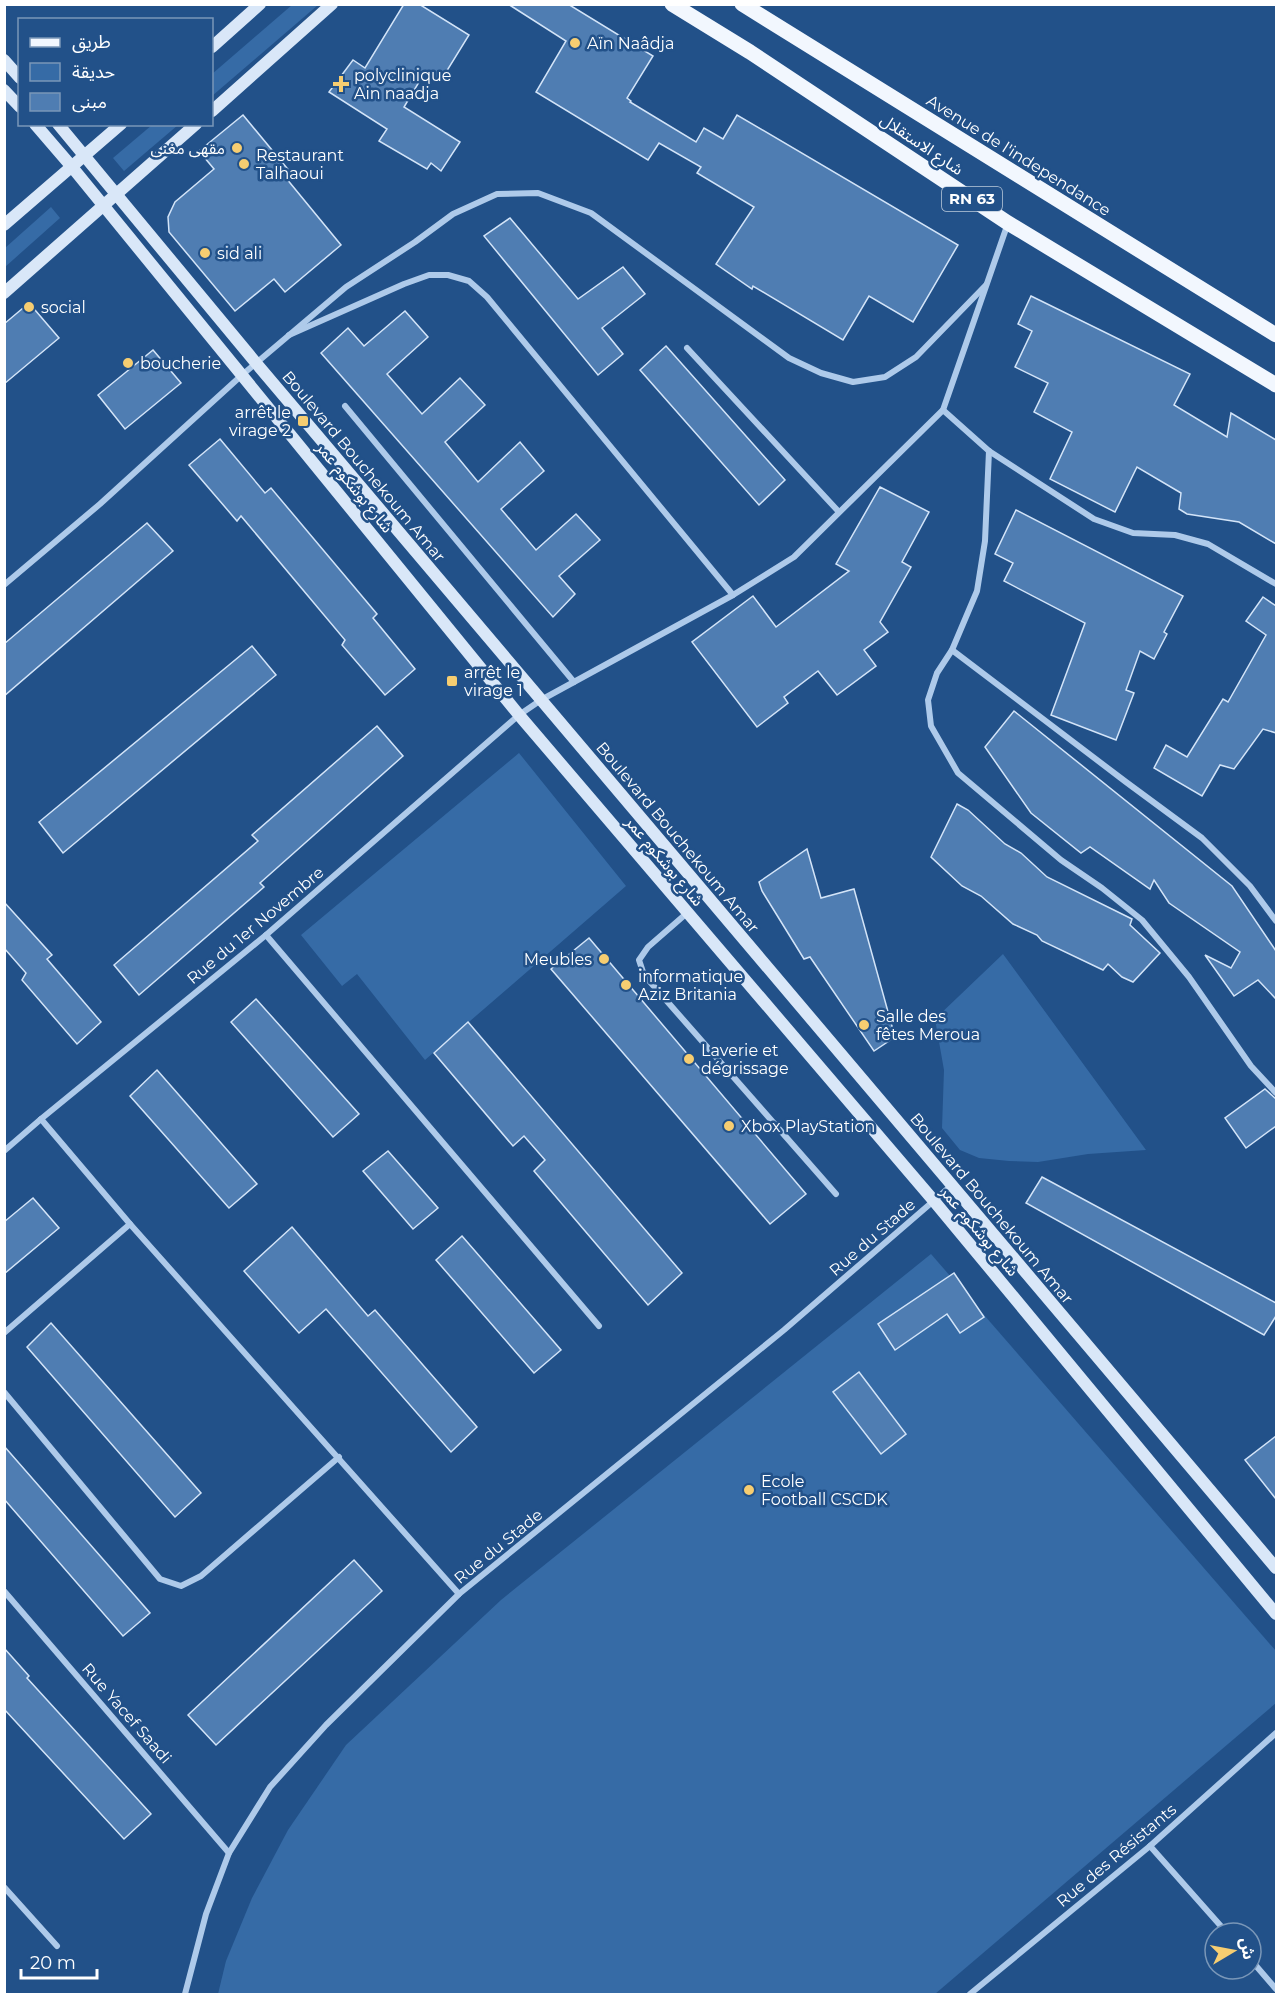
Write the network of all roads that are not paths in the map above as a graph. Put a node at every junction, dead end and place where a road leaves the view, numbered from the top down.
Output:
1 (260, 4) edge
2 (333, 4) edge
3 (672, 4) edge
4 (742, 4) edge
5 (213, 46) edge
6 (4, 60) edge
7 (18, 76) edge
8 (4, 90) edge
9 (18, 105) edge
10 (213, 110) edge
11 (37, 126) edge
12 (60, 126) edge
13 (119, 126) edge
14 (194, 126) edge
15 (84, 156) junction
16 (72, 167) junction
17 (117, 195) junction
18 (104, 206) junction
19 (1008, 223) junction
20 (4, 225) edge
21 (986, 285) junction
22 (4, 293) edge
23 (289, 335) junction
24 (1276, 335) edge
25 (687, 348) dead end
26 (256, 363) junction
27 (242, 375) junction
28 (1276, 385) edge
29 (345, 405) dead end
30 (943, 410) junction
31 (989, 451) junction
32 (839, 512) junction
33 (1276, 584) edge
34 (4, 585) edge
35 (733, 595) junction
36 (952, 650) junction
37 (574, 682) junction
38 (541, 700) junction
39 (519, 715) junction
40 (687, 913) junction
41 (1276, 921) edge
42 (266, 935) junction
43 (1276, 1093) edge
44 (41, 1119) junction
45 (4, 1152) edge
46 (952, 1185) junction
47 (836, 1194) dead end
48 (934, 1201) junction
49 (130, 1224) junction
50 (598, 1326) dead end
51 (4, 1333) edge
52 (4, 1392) edge
53 (339, 1457) junction
54 (1276, 1568) edge
55 (4, 1591) edge
56 (459, 1594) junction
57 (1276, 1614) edge
58 (1276, 1733) edge
59 (1150, 1846) junction
60 (229, 1853) junction
61 (4, 1887) edge
62 (1216, 1921) edge
63 (57, 1946) dead end
64 (1263, 1974) edge
65 (1276, 1989) edge
66 (185, 1995) edge
67 (970, 1995) edge

1 - 5 street
2 - 10 street
3 - 19 main road, شارع الاستقلال / RN 63
4 - 24 main road, Avenue de l'independance / RN 63
6 - 7 street
8 - 9 street
11 - 16 street, شارع بوشكوم عمر
12 - 15 street, Boulevard Bouchekoum Amar
13 - 15 street
14 - 17 street
15 - 16 street
15 - 17 street, Boulevard Bouchekoum Amar
16 - 18 street, شارع بوشكوم عمر
16 - 20 street
17 - 18 street
17 - 26 street, Boulevard Bouchekoum Amar
18 - 22 street
18 - 27 street, شارع بوشكوم عمر
19 - 21 street
19 - 28 main road, شارع الاستقلال / RN 63
21 - 23 street
21 - 30 street
23 - 26 street
23 - 35 street
25 - 32 street
26 - 27 street
26 - 38 street, Boulevard Bouchekoum Amar
27 - 34 street
27 - 39 street, شارع بوشكوم عمر
29 - 37 street
30 - 31 street
30 - 32 street, Rue du 1er Novembre
31 - 33 street
31 - 36 street
32 - 35 street, Rue du 1er Novembre
35 - 37 street, Rue du 1er Novembre
36 - 41 street
36 - 43 street
37 - 38 street, Rue du 1er Novembre
38 - 39 street, Rue du 1er Novembre
38 - 46 street, Boulevard Bouchekoum Amar
39 - 40 street, شارع بوشكوم عمر
39 - 42 street, Rue du 1er Novembre
40 - 47 street
40 - 48 street, شارع بوشكوم عمر
42 - 44 street, Rue du 1er Novembre
42 - 50 street
44 - 45 street, Rue du 1er Novembre
44 - 49 street
46 - 48 street, Rue du Stade
46 - 54 street, Boulevard Bouchekoum Amar
48 - 56 street, Rue du Stade
48 - 57 street, شارع بوشكوم عمر
49 - 51 street
49 - 53 street
52 - 53 street
53 - 56 street
55 - 60 street, Rue Yacef Saadi
56 - 60 street, Rue du Stade
58 - 59 street, Rue des Résistants
59 - 62 street
59 - 67 street, Rue des Résistants
60 - 66 street, Rue du Stade
61 - 63 street
64 - 65 street

